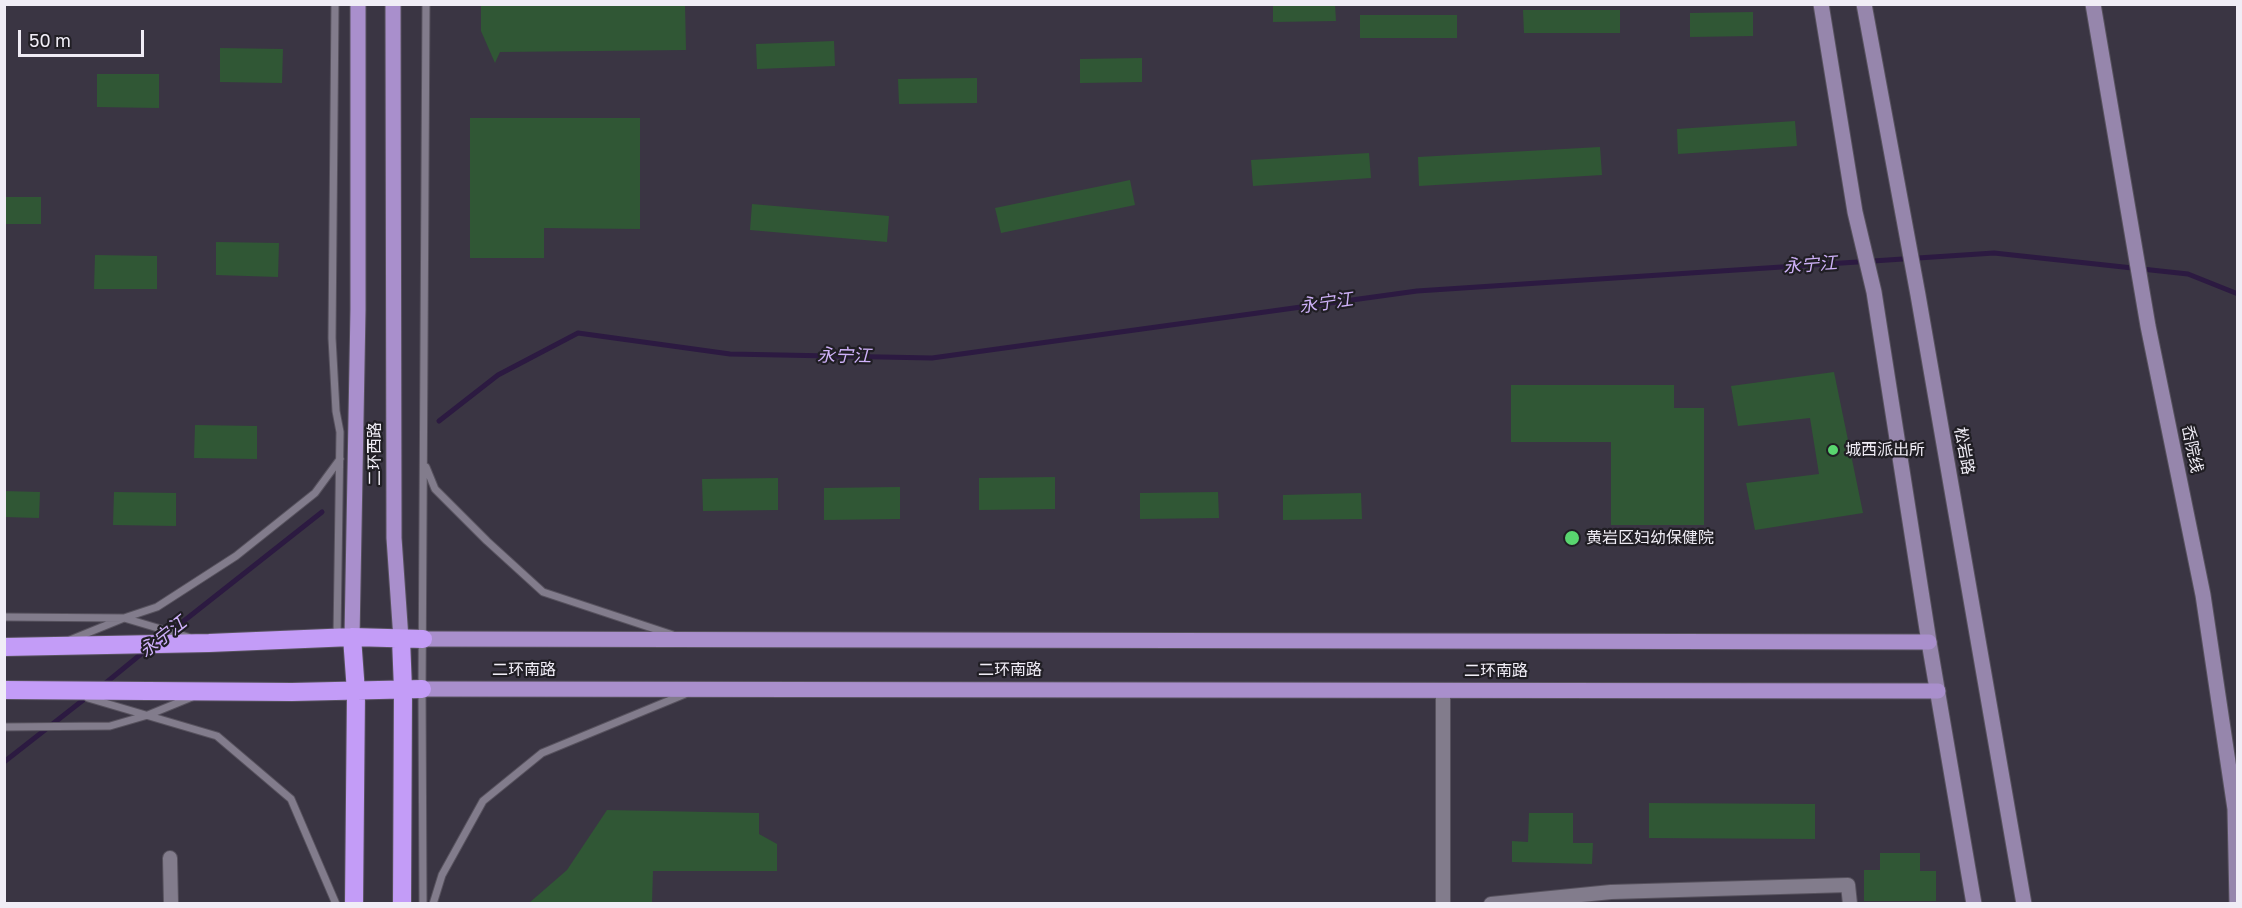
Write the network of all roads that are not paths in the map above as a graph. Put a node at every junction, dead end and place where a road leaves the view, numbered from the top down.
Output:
1 (334, 4) edge
2 (358, 4) edge
3 (393, 4) edge
4 (426, 4) edge
5 (1821, 4) edge
6 (1864, 4) edge
7 (2093, 4) edge
8 (340, 459) junction
9 (424, 463) junction
10 (4, 616) edge
11 (124, 618) junction
12 (345, 638) junction
13 (401, 639) junction
14 (423, 639) junction
15 (176, 640) junction
16 (690, 640) junction
17 (1929, 642) junction
18 (55, 646) junction
19 (4, 647) edge
20 (403, 689) junction
21 (422, 689) junction
22 (4, 690) edge
23 (695, 690) junction
24 (1443, 690) junction
25 (206, 691) junction
26 (1938, 691) junction
27 (356, 692) junction
28 (105, 695) junction
29 (148, 715) junction
30 (4, 727) edge
31 (170, 858) dead end
32 (1610, 898) edge
33 (335, 902) edge
34 (171, 903) edge
35 (354, 903) edge
36 (402, 903) edge
37 (423, 903) edge
38 (433, 903) edge
39 (1443, 903) edge
40 (1491, 903) edge
41 (1850, 903) edge
42 (1974, 903) edge
43 (2024, 903) edge
44 (2237, 903) edge

1 - 8 lane
2 - 12 main road, 二环西路
3 - 13 main road, 二环西路
4 - 9 lane
5 - 17 main road
6 - 43 main road, 松岩路
7 - 44 main road, 岙院线
8 - 11 lane
8 - 12 lane
9 - 14 lane
9 - 16 lane
10 - 11 lane
11 - 15 lane
11 - 18 lane
12 - 13 highway, 二环南路
12 - 15 highway, 二环南路
12 - 27 highway, 二环西路
13 - 14 highway, 二环南路
13 - 20 highway, 二环西路
14 - 16 main road, 二环南路
14 - 21 lane
15 - 18 highway, 二环南路
16 - 17 main road, 二环南路
17 - 26 main road
18 - 19 highway, 二环南路
20 - 21 highway, 二环南路
20 - 27 highway, 二环南路
20 - 36 highway, 二环西路
21 - 23 main road, 二环南路
21 - 37 lane
22 - 28 highway, 二环南路
23 - 24 main road, 二环南路
23 - 38 lane
24 - 26 main road, 二环南路
24 - 39 street
25 - 27 highway, 二环南路
25 - 28 highway, 二环南路
25 - 29 lane
26 - 42 main road
27 - 35 highway, 二环西路
28 - 29 lane
29 - 30 lane
29 - 33 lane
31 - 34 street
32 - 40 street
32 - 41 street

